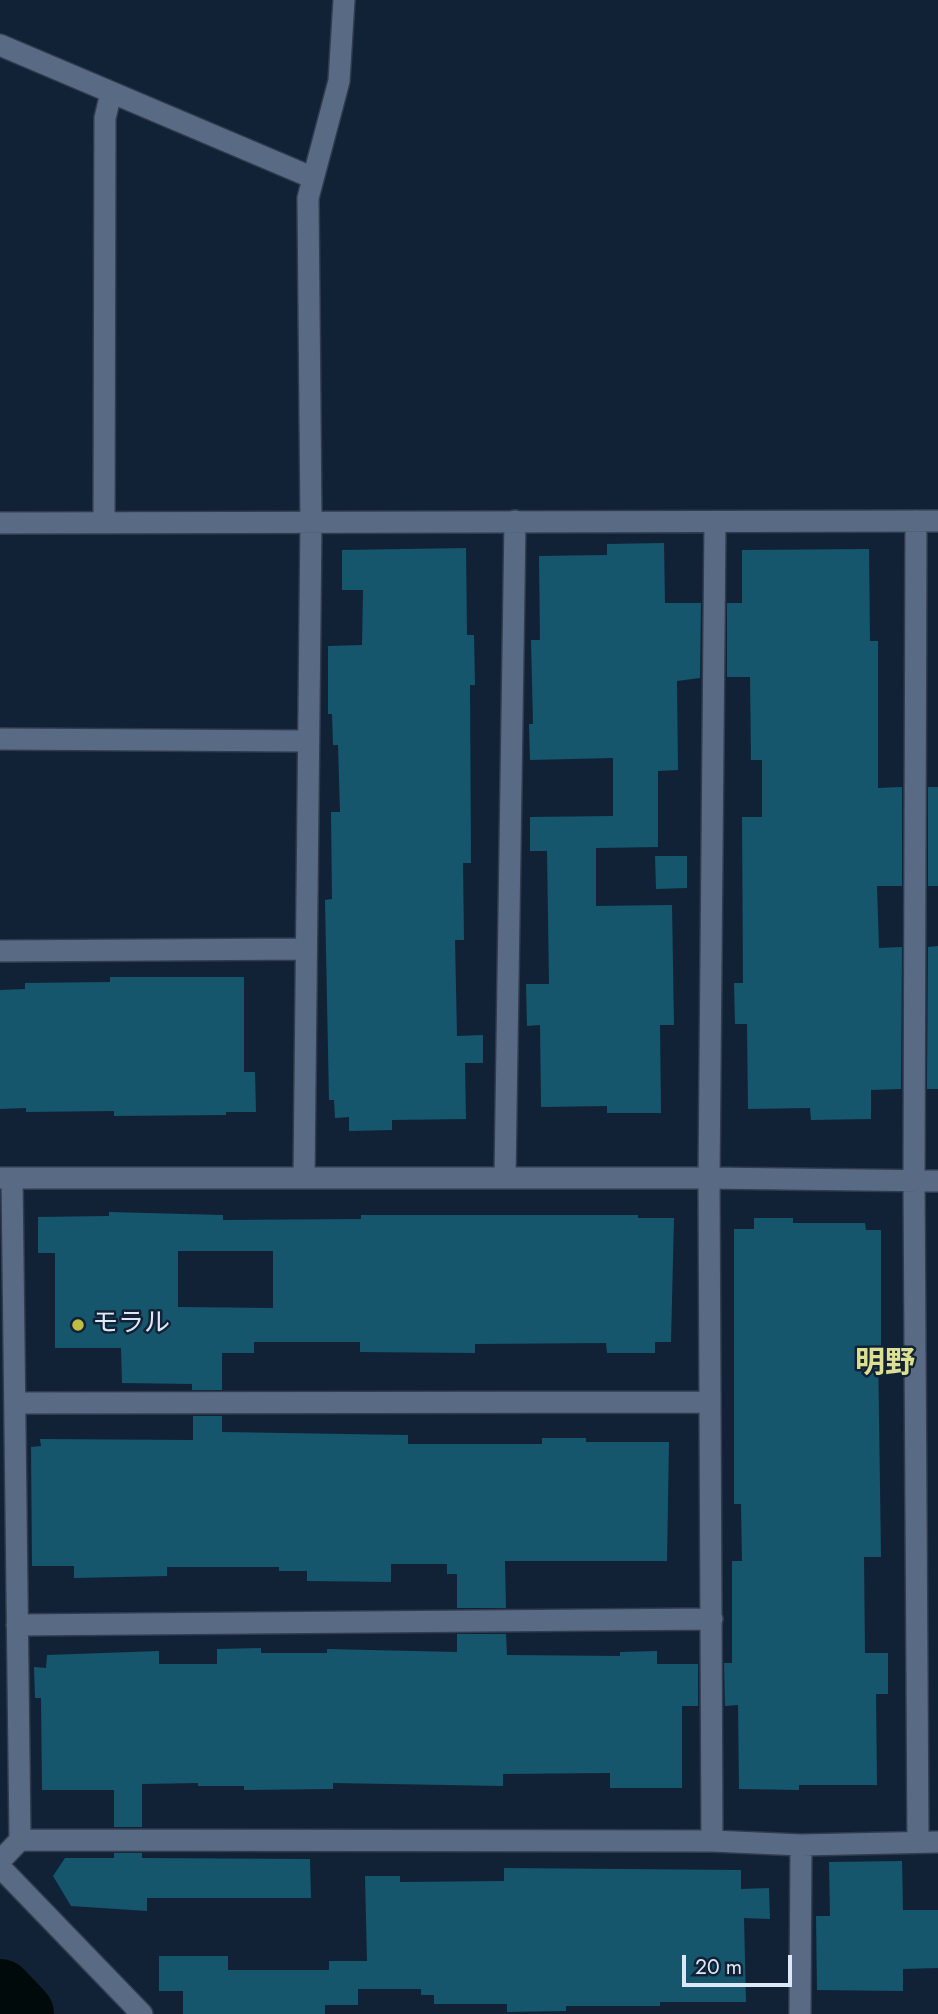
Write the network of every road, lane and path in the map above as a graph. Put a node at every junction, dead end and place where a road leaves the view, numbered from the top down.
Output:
1 (344, 0) edge
2 (0, 44) edge
3 (111, 93) junction
4 (311, 177) junction
5 (515, 521) junction
6 (916, 521) junction
7 (938, 521) edge
8 (311, 522) junction
9 (715, 522) junction
10 (0, 523) edge
11 (104, 523) junction
12 (0, 739) edge
13 (309, 741) junction
14 (304, 949) junction
15 (0, 951) edge
16 (303, 1177) junction
17 (505, 1177) junction
18 (6, 1178) edge
19 (709, 1178) junction
20 (914, 1181) junction
21 (938, 1181) edge
22 (710, 1402) junction
23 (17, 1403) junction
24 (712, 1619) junction
25 (16, 1625) junction
26 (20, 1840) junction
27 (712, 1841) junction
28 (928, 1841) edge
29 (801, 1845) junction
30 (0, 1861) edge
31 (0, 1867) edge
32 (142, 2014) edge
33 (800, 2014) edge

1 - 4 street
2 - 3 street
3 - 4 street
3 - 11 street
4 - 8 street
5 - 8 street
5 - 9 street
5 - 17 street
6 - 7 street
6 - 9 street
6 - 20 street
8 - 11 street
8 - 13 street
9 - 19 street
10 - 11 street
12 - 13 street
13 - 14 street
14 - 15 street
14 - 16 street
16 - 17 street
16 - 18 street
17 - 19 street
18 - 23 street
19 - 20 street
19 - 22 street
20 - 21 street
20 - 28 street
22 - 23 street
22 - 24 street
23 - 25 street
24 - 25 street
24 - 27 street
25 - 26 street
26 - 27 street
26 - 30 street
27 - 29 street
28 - 29 street
29 - 33 street
31 - 32 street

